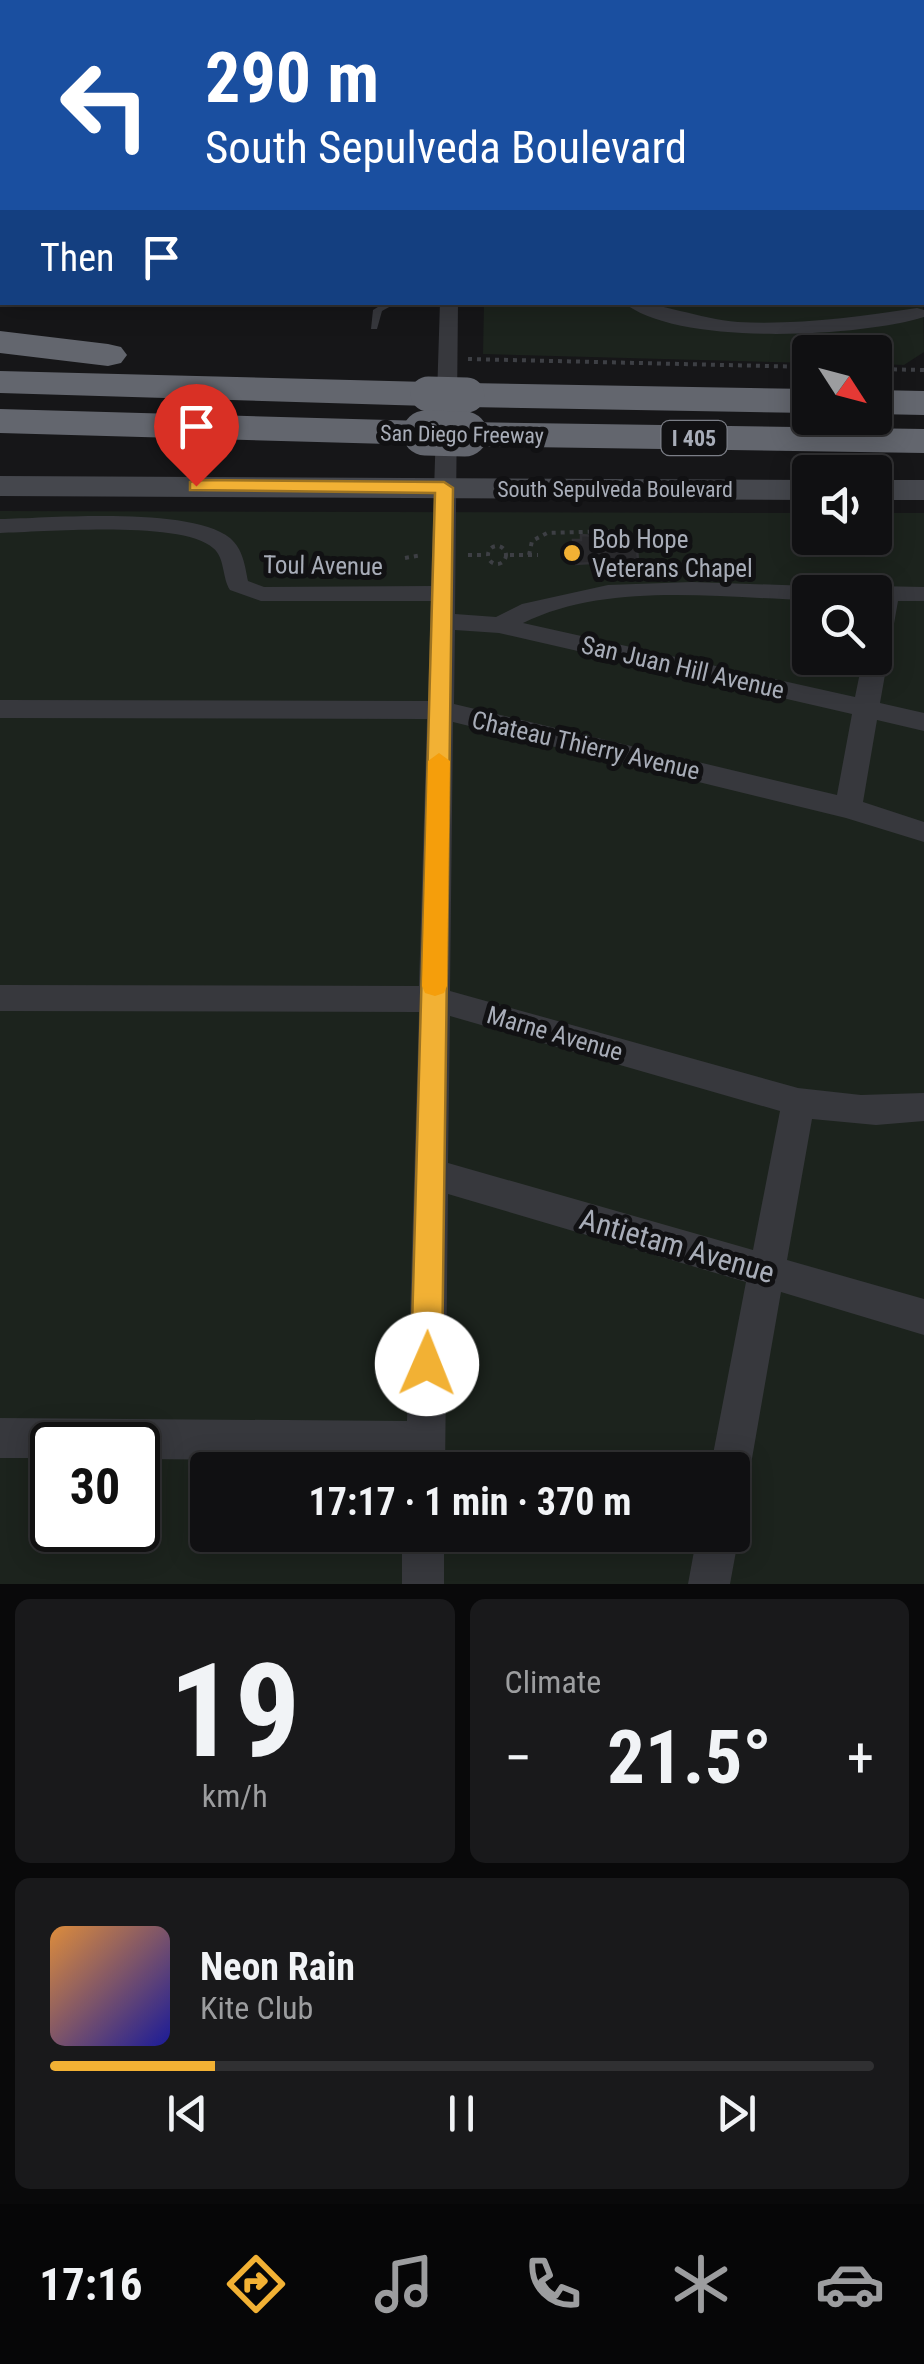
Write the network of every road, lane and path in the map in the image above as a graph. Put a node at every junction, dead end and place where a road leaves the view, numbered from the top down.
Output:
1 (388, 305) edge
2 (450, 305) edge
3 (640, 305) edge
4 (916, 314) dead end
5 (374, 328) dead end
6 (0, 342) edge
7 (0, 352) edge
8 (101, 354) junction
9 (448, 359) junction
10 (792, 368) edge
11 (892, 369) edge
12 (924, 370) edge
13 (0, 382) edge
14 (0, 392) edge
15 (792, 401) edge
16 (892, 402) edge
17 (924, 402) edge
18 (443, 409) junction
19 (792, 414) edge
20 (892, 414) edge
21 (924, 415) edge
22 (0, 421) edge
23 (176, 426) junction
24 (0, 438) edge
25 (924, 440) edge
26 (0, 486) edge
27 (444, 488) junction
28 (792, 490) edge
29 (892, 490) edge
30 (924, 490) edge
31 (0, 526) edge
32 (621, 539) dead end
33 (510, 555) dead end
34 (529, 555) junction
35 (538, 556) dead end
36 (792, 593) edge
37 (892, 593) edge
38 (924, 594) edge
39 (442, 607) junction
40 (499, 625) junction
41 (872, 675) edge
42 (0, 709) edge
43 (440, 710) junction
44 (868, 710) junction
45 (924, 722) edge
46 (848, 808) junction
47 (924, 832) edge
48 (0, 998) edge
49 (434, 999) junction
50 (798, 1102) junction
51 (924, 1107) edge
52 (431, 1173) junction
53 (765, 1272) junction
54 (924, 1317) edge
55 (0, 1438) edge
56 (350, 1452) edge
57 (425, 1452) edge
58 (733, 1452) edge
59 (423, 1552) edge
60 (715, 1552) edge
61 (422, 1584) edge
62 (709, 1584) edge

1 - 5 lane
2 - 9 street
3 - 4 street
6 - 8 highway
7 - 8 highway
8 - 18 highway
9 - 10 path
9 - 27 street
11 - 12 path
13 - 18 highway, San Diego Freeway / I 405
14 - 18 highway
15 - 18 highway, San Diego Freeway / I 405
16 - 17 highway
18 - 19 highway
18 - 23 highway, San Diego Freeway / I 405
18 - 25 highway, San Diego Freeway / I 405
20 - 21 highway
22 - 23 highway, San Diego Freeway / I 405
23 - 24 highway
26 - 27 main road, South Sepulveda Boulevard
27 - 28 main road, South Sepulveda Boulevard
27 - 39 street
29 - 30 main road
31 - 39 street, Toul Avenue
32 - 34 path
33 - 34 path
34 - 35 path
36 - 40 street
37 - 38 street
39 - 40 street, San Juan Hill Avenue
39 - 43 street
40 - 44 street, San Juan Hill Avenue
41 - 44 street
42 - 43 street, Chateau Thierry Avenue
43 - 46 street, Chateau Thierry Avenue
43 - 49 street
44 - 45 street, San Juan Hill Avenue
44 - 46 street
46 - 47 street, Chateau Thierry Avenue
48 - 49 street, Marne Avenue
49 - 50 street, Marne Avenue
49 - 52 street
50 - 51 street, Marne Avenue
50 - 53 street
52 - 53 street, Antietam Avenue
52 - 57 street
53 - 54 street, Antietam Avenue
53 - 58 street
55 - 56 street
59 - 61 street
60 - 62 street

